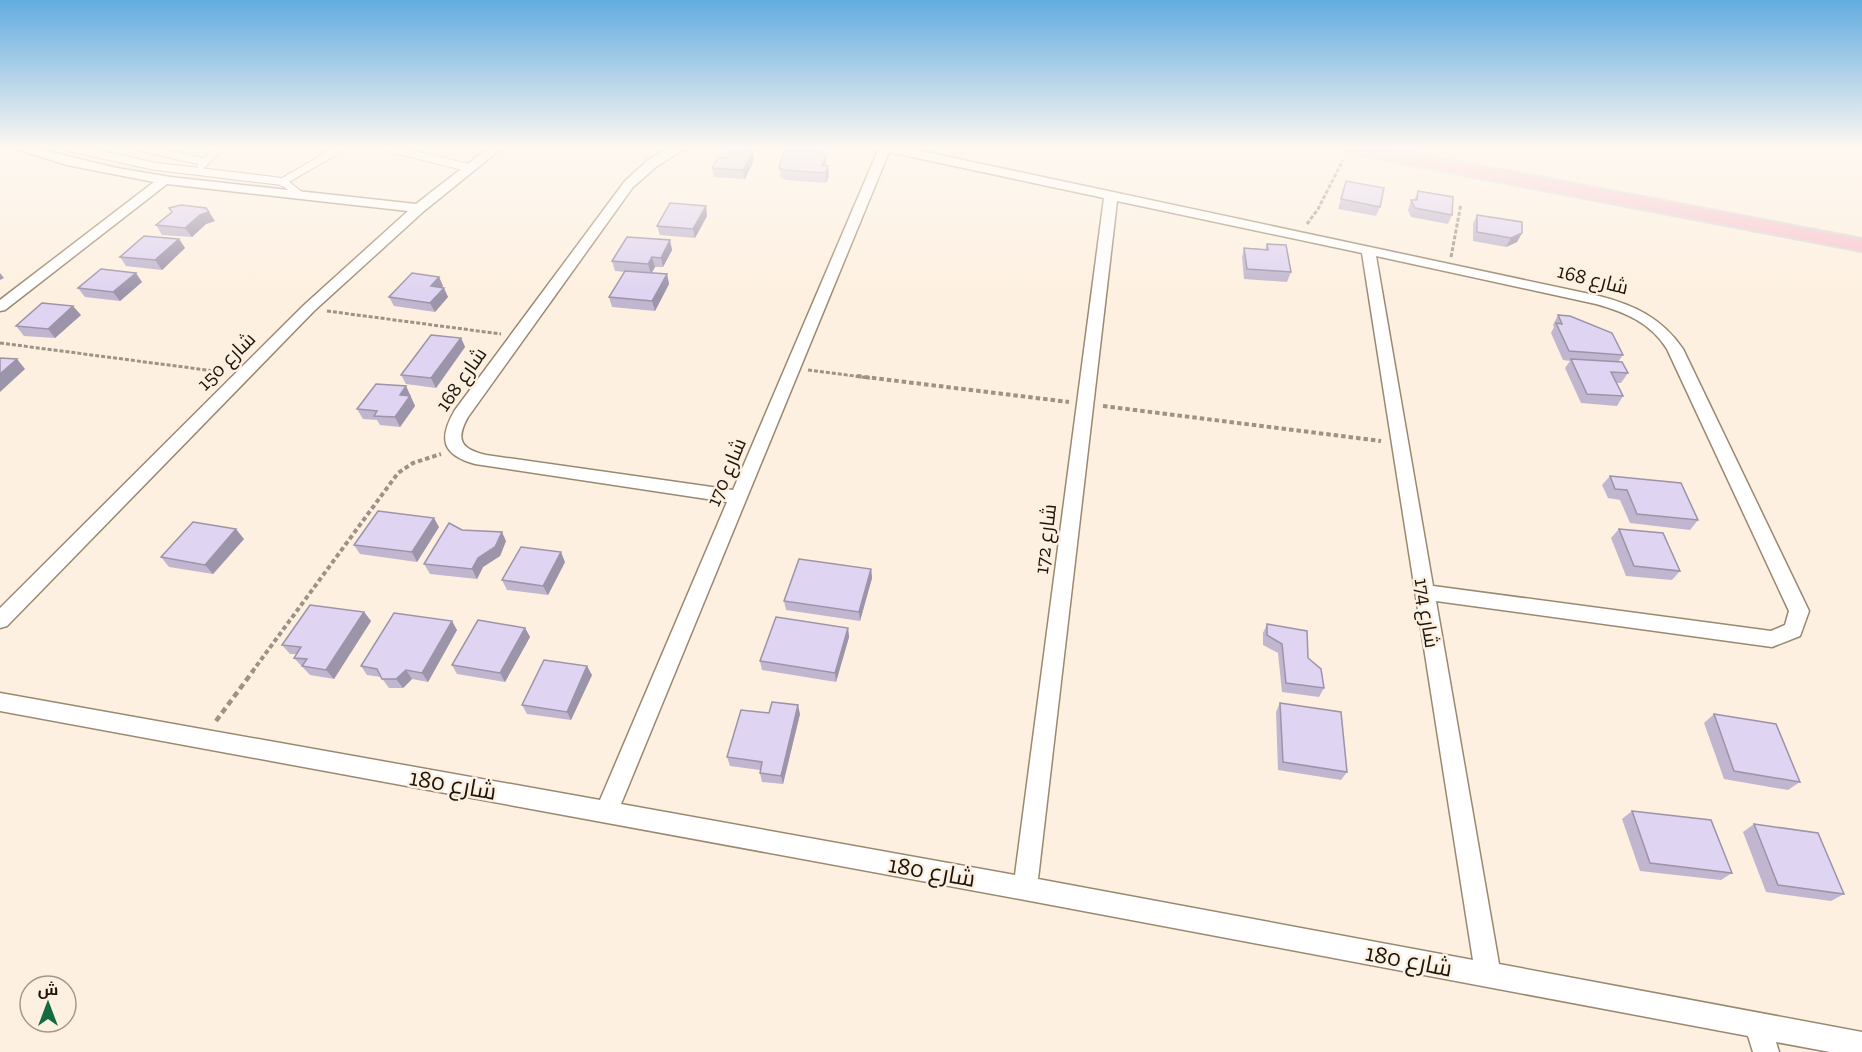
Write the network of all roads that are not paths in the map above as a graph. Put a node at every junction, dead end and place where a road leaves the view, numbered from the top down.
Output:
1 (142, 197) edge
2 (326, 197) edge
3 (433, 197) edge
4 (621, 197) edge
5 (865, 197) edge
6 (1111, 197) edge
7 (1116, 197) edge
8 (1598, 197) edge
9 (1702, 197) edge
10 (419, 208) junction
11 (1862, 227) edge
12 (1862, 245) edge
13 (1368, 250) junction
14 (0, 307) edge
15 (738, 497) junction
16 (1423, 592) junction
17 (0, 620) edge
18 (0, 702) edge
19 (606, 812) junction
20 (1025, 888) junction
21 (1488, 975) junction
22 (1758, 1026) junction
23 (1862, 1046) edge
24 (1766, 1052) edge

1 - 14 street
2 - 10 street
3 - 10 street, شارع 150
4 - 15 street, شارع 168
5 - 15 street, شارع 170
6 - 20 street, شارع 172
7 - 13 street, شارع 168
8 - 12 main road
9 - 11 main road
10 - 17 street, شارع 150
13 - 16 street, شارع 174
13 - 16 street, شارع 168
15 - 19 street, شارع 170
16 - 21 street, شارع 174
18 - 19 street, شارع 180
19 - 20 street, شارع 180
20 - 21 street, شارع 180
21 - 22 street, شارع 180
22 - 23 street, شارع 180
22 - 24 street

